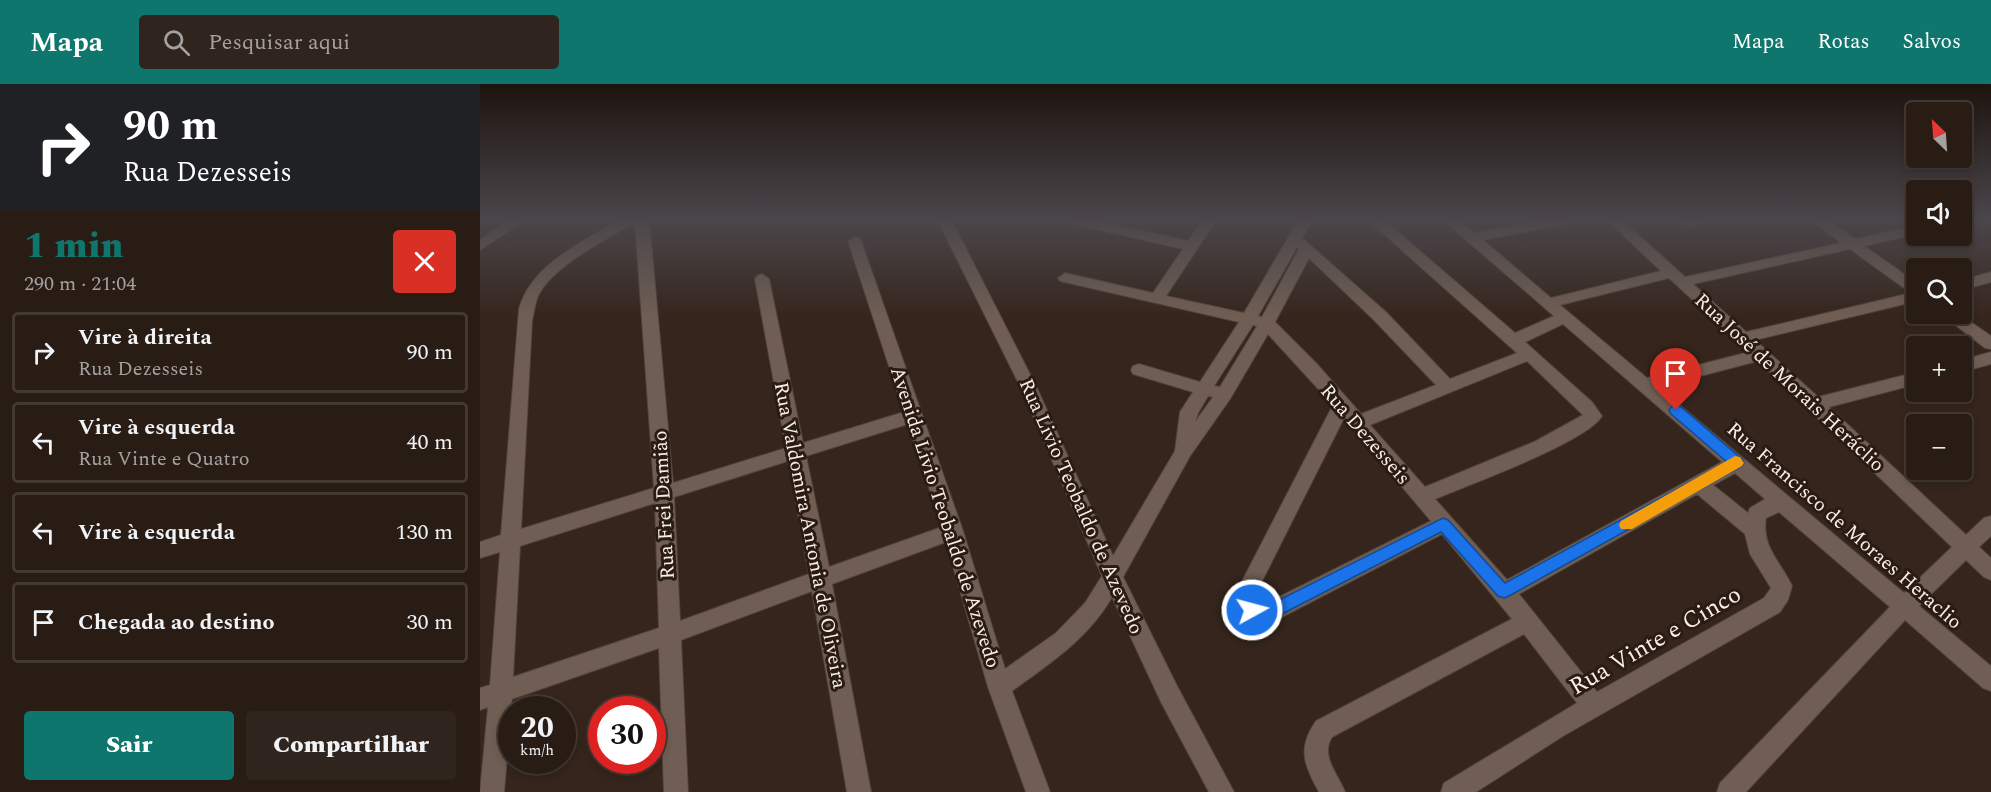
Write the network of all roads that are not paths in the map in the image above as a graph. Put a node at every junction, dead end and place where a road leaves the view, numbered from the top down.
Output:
1 (582, 252) edge
2 (645, 252) edge
3 (858, 252) edge
4 (961, 252) edge
5 (1187, 252) edge
6 (1296, 252) edge
7 (1311, 252) edge
8 (1412, 252) edge
9 (1489, 252) edge
10 (1649, 252) edge
11 (1810, 252) edge
12 (1864, 252) edge
13 (1677, 277) junction
14 (1991, 277) edge
15 (1065, 278) dead end
16 (762, 279) dead end
17 (1972, 282) edge
18 (1906, 283) edge
19 (1906, 299) edge
20 (1156, 300) junction
21 (1550, 303) junction
22 (1566, 317) junction
23 (1258, 321) junction
24 (1963, 324) edge
25 (1742, 338) junction
26 (1514, 340) junction
27 (1991, 344) edge
28 (1530, 354) junction
29 (1761, 355) junction
30 (1991, 358) edge
31 (1972, 363) edge
32 (1139, 370) dead end
33 (1906, 381) edge
34 (1645, 384) junction
35 (1448, 387) junction
36 (1204, 389) junction
37 (1224, 395) junction
38 (1815, 404) junction
39 (1341, 406) junction
40 (915, 416) junction
41 (1357, 423) junction
42 (1184, 451) junction
43 (796, 452) junction
44 (1737, 463) junction
45 (1699, 485) junction
46 (664, 494) junction
47 (1420, 497) junction
48 (1783, 502) junction
49 (1443, 524) junction
50 (1991, 524) edge
51 (1754, 530) junction
52 (953, 531) junction
53 (512, 540) junction
54 (1965, 547) junction
55 (480, 550) edge
56 (1991, 571) edge
57 (1113, 578) junction
58 (821, 581) junction
59 (1504, 592) junction
60 (1906, 606) junction
61 (1527, 622) junction
62 (670, 634) junction
63 (1991, 680) edge
64 (999, 687) junction
65 (501, 692) junction
66 (480, 699) edge
67 (1595, 707) junction
68 (492, 792) edge
69 (676, 792) edge
70 (859, 792) edge
71 (1038, 792) edge
72 (1222, 792) edge
73 (1333, 792) edge
74 (1453, 792) edge
75 (1729, 792) edge

1 - 53 street
2 - 46 street, Rua Frei Damião
3 - 40 street, Avenida Livio Teobaldo de Azevedo
4 - 57 street, Rua Livio Teobaldo de Azevedo
5 - 20 street
6 - 23 street
7 - 35 street
8 - 26 street
9 - 21 street, Rua Francisco de Moraes Heraclio
10 - 13 street, Rua José de Morais Heráclio
11 - 13 street
12 - 18 street
13 - 21 street
13 - 25 street, Rua José de Morais Heráclio
14 - 17 street
15 - 20 street
16 - 43 street, Rua Valdomira Antonia de Oliveira
19 - 25 street
20 - 23 street
21 - 22 street, Rua Francisco de Moraes Heraclio
22 - 26 street
22 - 34 street, Rua Francisco de Moraes Heraclio
23 - 36 street
23 - 37 street
23 - 39 street, Rua Dezesseis
24 - 27 street
25 - 29 street, Rua José de Morais Heráclio
26 - 28 street
28 - 35 street
28 - 47 street
29 - 34 street
29 - 38 street, Rua José de Morais Heráclio
30 - 31 street
32 - 36 street
33 - 38 street
34 - 44 street, Rua Francisco de Moraes Heraclio
35 - 41 street
36 - 37 street
36 - 42 street
37 - 42 street
38 - 54 street, Rua José de Morais Heráclio
39 - 41 street, Rua Dezesseis
39 - 49 street
40 - 43 street
40 - 52 street, Avenida Livio Teobaldo de Azevedo
41 - 47 street, Rua Dezesseis
42 - 57 street
43 - 46 street
43 - 58 street, Rua Valdomira Antonia de Oliveira
44 - 45 street
44 - 48 street, Rua Francisco de Moraes Heraclio
45 - 51 street
45 - 59 street
46 - 53 street
46 - 62 street, Rua Frei Damião
47 - 49 street, Rua Dezesseis
48 - 51 street
48 - 60 street, Rua Francisco de Moraes Heraclio
49 - 59 street, Rua Dezesseis
50 - 54 street
51 - 67 street, Rua Vinte e Cinco
52 - 58 street
52 - 64 street, Avenida Livio Teobaldo de Azevedo
53 - 55 street
53 - 65 street
54 - 56 street, Rua José de Morais Heráclio
54 - 60 street
57 - 64 street
57 - 72 street, Rua Livio Teobaldo de Azevedo
58 - 62 street
58 - 70 street, Rua Valdomira Antonia de Oliveira
59 - 61 street, Rua Dezesseis
60 - 63 street, Rua Francisco de Moraes Heraclio
60 - 75 street
61 - 67 street, Rua Dezesseis
61 - 73 street
62 - 65 street
62 - 69 street, Rua Frei Damião
64 - 71 street, Avenida Livio Teobaldo de Azevedo
65 - 66 street
65 - 68 street
67 - 74 street, Rua Vinte e Cinco

